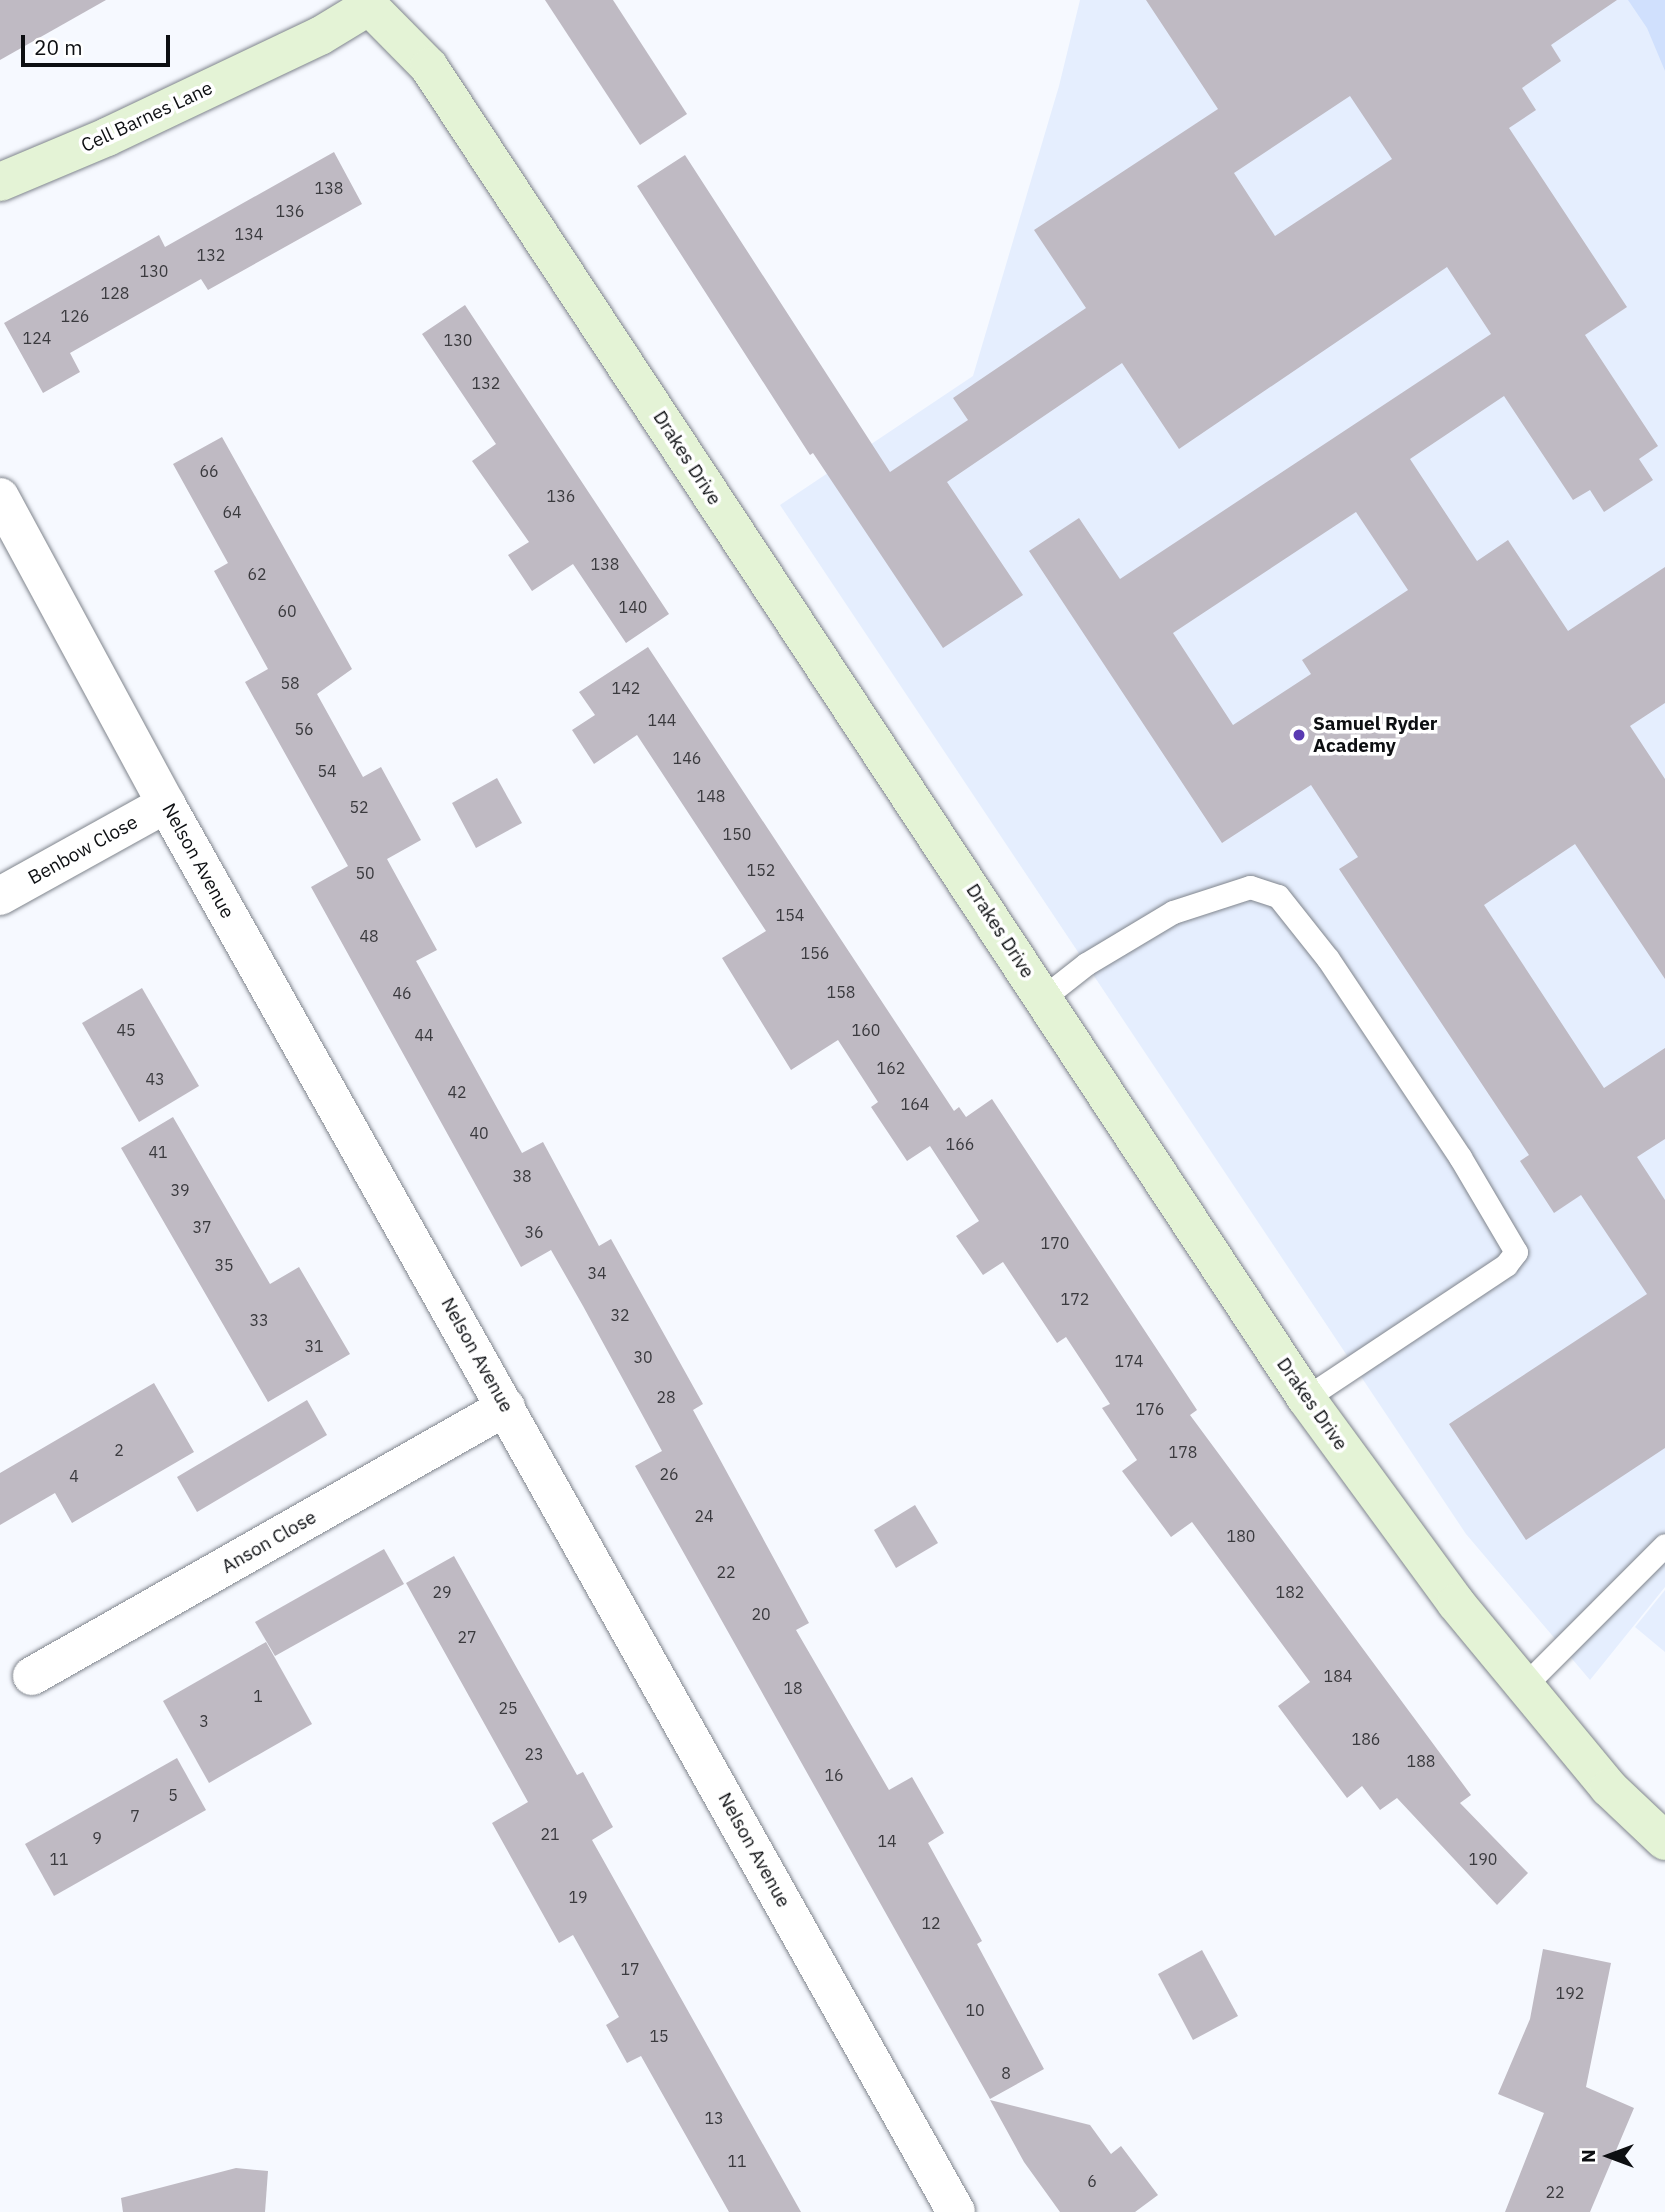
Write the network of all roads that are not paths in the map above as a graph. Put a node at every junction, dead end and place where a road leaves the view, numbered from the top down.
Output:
1 (365, 4) edge
2 (0, 182) edge
3 (0, 497) edge
4 (166, 804) junction
5 (0, 896) edge
6 (1044, 997) junction
7 (1306, 1398) junction
8 (506, 1407) junction
9 (1665, 1545) edge
10 (32, 1676) dead end
11 (1524, 1686) junction
12 (1665, 1841) edge
13 (956, 2212) edge

1 - 2 street, Cell Barnes Lane
1 - 6 street, Drakes Drive
3 - 4 street, Nelson Avenue
4 - 5 street, Benbow Close
4 - 8 street, Nelson Avenue
6 - 7 street, Drakes Drive
6 - 7 lane
7 - 11 street, Drakes Drive
8 - 10 street, Anson Close
8 - 13 street, Nelson Avenue
9 - 11 lane
11 - 12 street, Drakes Drive

